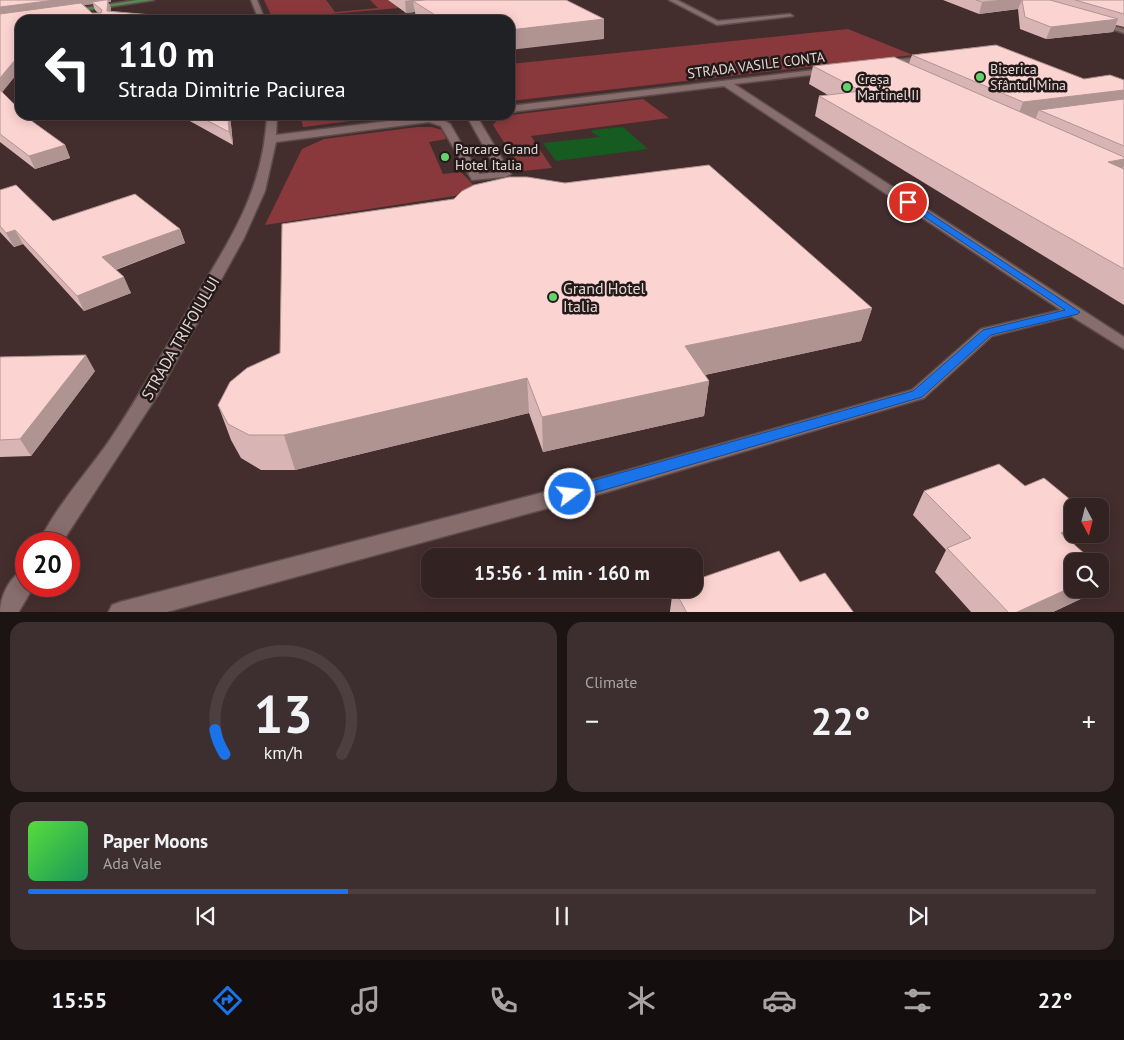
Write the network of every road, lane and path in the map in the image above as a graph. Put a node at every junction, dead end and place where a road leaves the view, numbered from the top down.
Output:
1 (151, 0) edge
2 (254, 0) edge
3 (672, 0) edge
4 (86, 8) junction
5 (58, 12) edge
6 (443, 13) edge
7 (95, 15) edge
8 (260, 15) edge
9 (419, 15) edge
10 (790, 16) dead end
11 (1088, 21) edge
12 (1124, 31) edge
13 (942, 56) edge
14 (840, 69) edge
15 (893, 71) edge
16 (726, 83) junction
17 (515, 107) edge
18 (272, 120) edge
19 (420, 120) edge
20 (431, 120) edge
21 (474, 120) edge
22 (272, 139) junction
23 (1074, 312) junction
24 (1124, 344) edge
25 (57, 532) edge
26 (15, 596) edge
27 (4, 612) edge
28 (120, 612) edge

1 - 4 main road
2 - 8 street
3 - 10 street
4 - 5 main road
4 - 7 street
6 - 9 street
11 - 12 street
13 - 15 street
14 - 16 street, STRADA VASILE CONTA
16 - 17 street, STRADA VASILE CONTA
16 - 23 street
18 - 22 street, STRADA TRIFOIULUI
19 - 22 street
20 - 21 street
22 - 25 street, STRADA TRIFOIULUI
23 - 24 street
23 - 28 street
26 - 27 street

